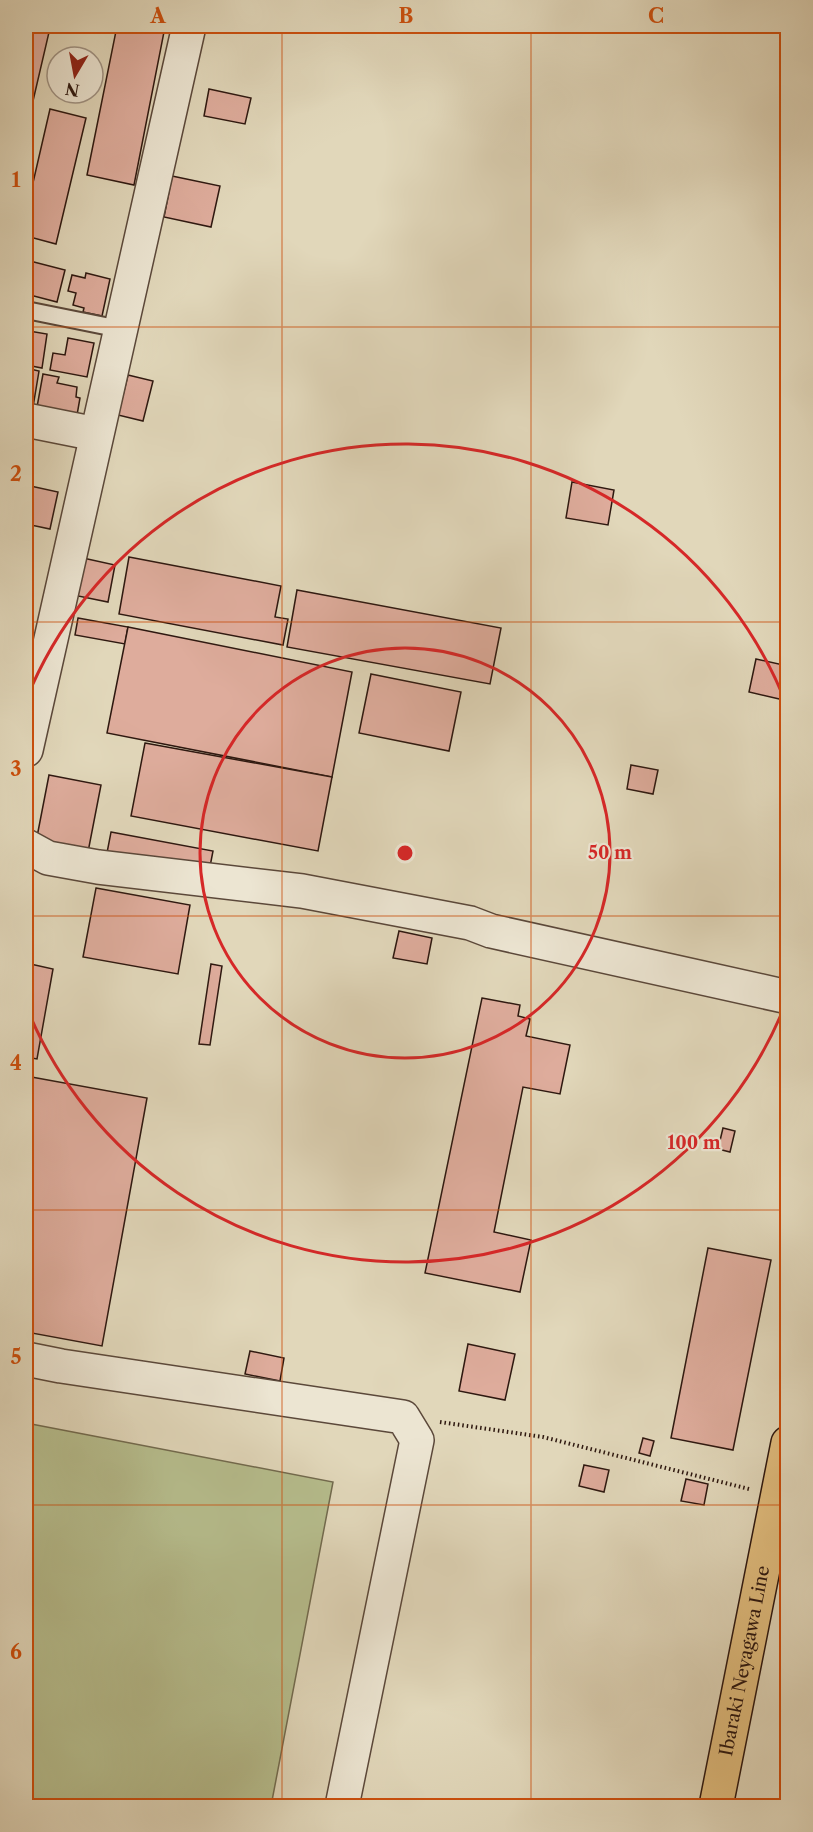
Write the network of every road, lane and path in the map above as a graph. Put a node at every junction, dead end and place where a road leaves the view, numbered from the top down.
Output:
1 (189, 26) edge
2 (26, 310) edge
3 (120, 329) junction
4 (26, 420) edge
5 (96, 434) junction
6 (26, 750) edge
7 (26, 846) edge
8 (788, 997) edge
9 (26, 1359) edge
10 (403, 1417) junction
11 (788, 1443) edge
12 (776, 1495) junction
13 (342, 1806) edge
14 (716, 1806) edge

1 - 3 street
2 - 3 lane
3 - 5 street
4 - 5 street
5 - 6 street
7 - 8 street
9 - 10 street
10 - 12 path
10 - 13 street
11 - 12 main road, Ibaraki Neyagawa Line
12 - 14 main road, Ibaraki Neyagawa Line

